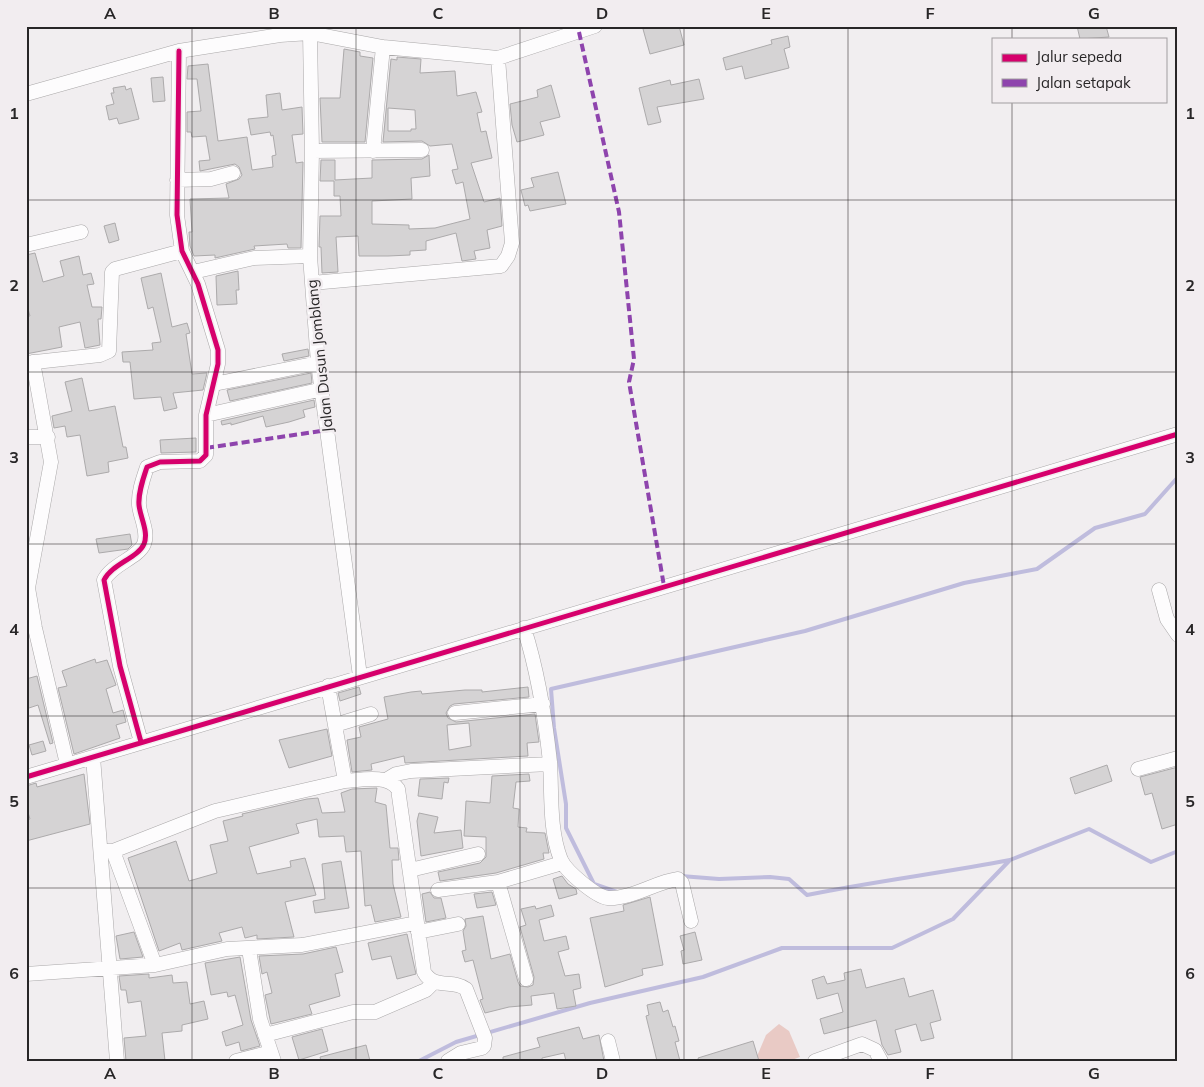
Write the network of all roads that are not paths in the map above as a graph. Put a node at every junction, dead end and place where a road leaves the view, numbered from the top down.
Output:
1 (595, 26) edge
2 (302, 31) edge
3 (383, 47) junction
4 (179, 51) junction
5 (498, 58) junction
6 (26, 94) edge
7 (422, 150) dead end
8 (312, 151) junction
9 (373, 151) junction
10 (234, 173) dead end
11 (177, 180) junction
12 (81, 232) dead end
13 (26, 245) edge
14 (182, 251) junction
15 (310, 256) junction
16 (193, 272) junction
17 (312, 283) junction
18 (30, 362) edge
19 (318, 363) junction
20 (214, 384) junction
21 (323, 390) junction
22 (206, 415) junction
23 (1178, 434) edge
24 (26, 437) edge
25 (48, 437) junction
26 (1159, 590) dead end
27 (524, 628) junction
28 (1178, 635) edge
29 (360, 676) junction
30 (328, 686) junction
31 (543, 704) junction
32 (455, 713) dead end
33 (371, 714) dead end
34 (335, 725) junction
35 (141, 742) junction
36 (93, 757) junction
37 (1178, 758) edge
38 (67, 764) junction
39 (550, 764) junction
40 (1138, 769) dead end
41 (26, 777) edge
42 (345, 780) junction
43 (386, 780) junction
44 (107, 851) junction
45 (478, 854) dead end
46 (562, 863) junction
47 (410, 870) junction
48 (498, 882) junction
49 (438, 890) dead end
50 (691, 921) dead end
51 (458, 924) dead end
52 (417, 927) junction
53 (249, 949) junction
54 (155, 964) junction
55 (110, 968) junction
56 (26, 974) edge
57 (526, 979) dead end
58 (434, 982) junction
59 (265, 1035) junction
60 (608, 1041) dead end
61 (272, 1056) edge
62 (117, 1061) edge
63 (236, 1061) edge
64 (448, 1061) edge
65 (613, 1061) edge
66 (815, 1061) edge
67 (881, 1061) edge

1 - 5 street
2 - 3 street
2 - 4 street
2 - 8 street, Jalan Dusun Jomblang
3 - 5 street
3 - 9 street
4 - 6 street
4 - 11 street
5 - 17 street
7 - 9 street
8 - 9 street
8 - 15 street, Jalan Dusun Jomblang
10 - 11 street
11 - 14 street
12 - 13 street
14 - 16 street
14 - 18 street
15 - 16 street
15 - 17 street, Jalan Dusun Jomblang
16 - 20 street
17 - 19 street, Jalan Dusun Jomblang
18 - 25 street
19 - 20 street
19 - 21 street, Jalan Dusun Jomblang
20 - 22 street
21 - 22 street
21 - 29 street, Jalan Dusun Jomblang
22 - 35 street
23 - 27 street
24 - 25 street
25 - 38 street
26 - 28 street
27 - 29 street
27 - 31 street
29 - 30 street
30 - 34 street
30 - 35 street
31 - 32 street
31 - 39 street
33 - 34 street
34 - 42 street
35 - 36 street
36 - 38 street
36 - 44 street
37 - 40 street
38 - 41 street
39 - 43 street
39 - 46 street
42 - 43 street
42 - 44 street
43 - 47 street
44 - 54 street
44 - 55 street
45 - 47 street
46 - 48 street
46 - 50 street
47 - 52 street
48 - 49 street
48 - 57 street
51 - 52 street
52 - 53 street
52 - 58 street
53 - 54 street
53 - 59 street
54 - 55 street
55 - 56 street
55 - 62 street
58 - 59 street
58 - 64 street
59 - 61 street
60 - 65 street
61 - 63 street
66 - 67 street

